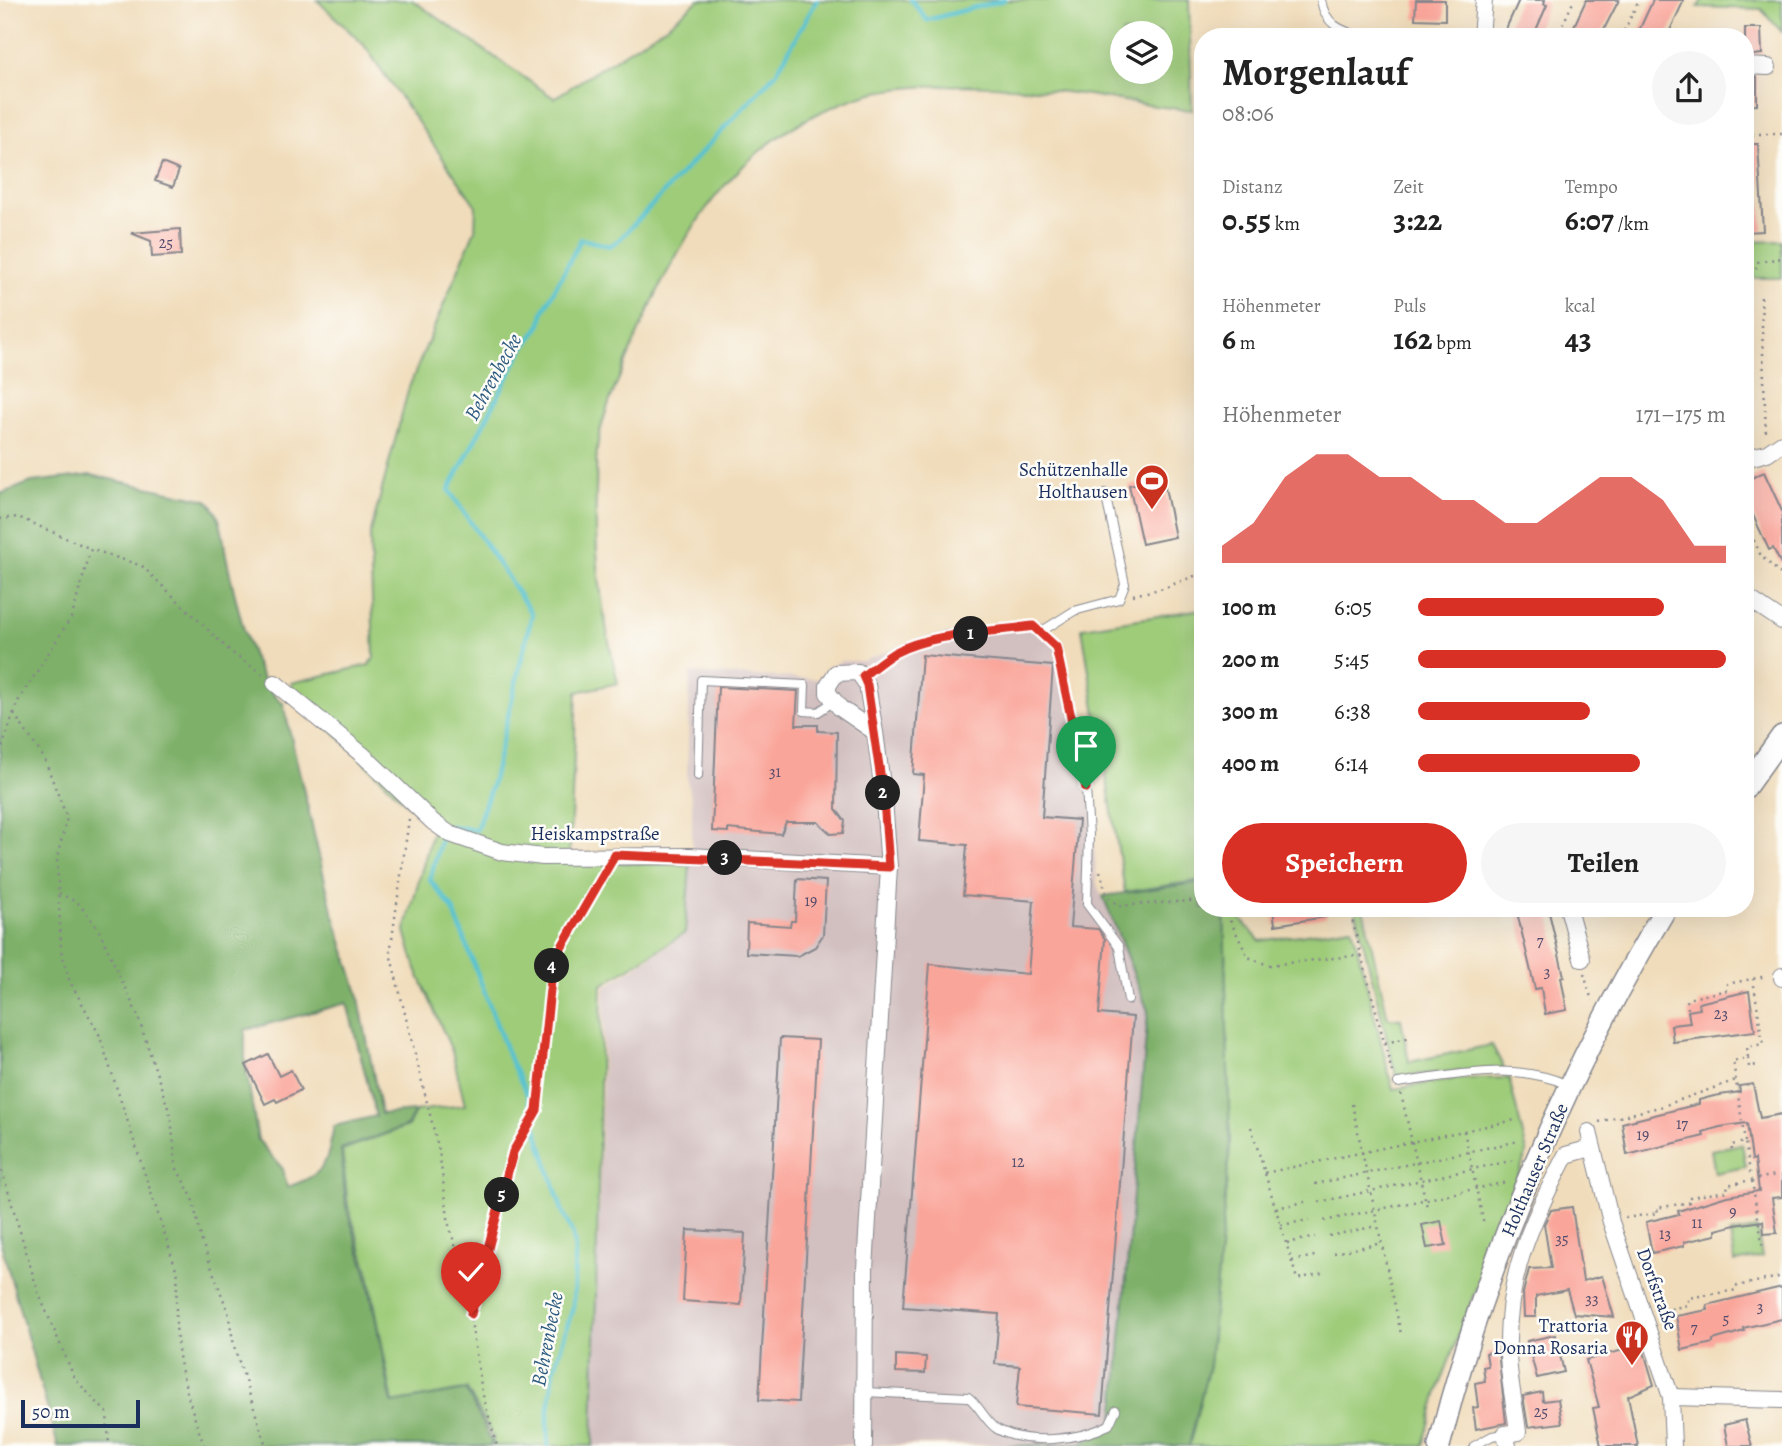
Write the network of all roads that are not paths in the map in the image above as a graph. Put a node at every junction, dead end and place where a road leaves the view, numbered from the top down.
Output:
1 (1321, 0) edge
2 (1484, 0) edge
3 (1339, 28) edge
4 (1482, 28) edge
5 (1754, 66) edge
6 (1768, 67) dead end
7 (1782, 443) edge
8 (1754, 457) edge
9 (1104, 493) dead end
10 (1754, 602) edge
11 (1782, 621) edge
12 (1042, 631) junction
13 (863, 676) junction
14 (275, 683) road end
15 (833, 702) junction
16 (875, 732) junction
17 (1782, 736) edge
18 (1754, 775) edge
19 (698, 776) dead end
20 (889, 867) junction
21 (1571, 917) edge
22 (1661, 917) edge
23 (1582, 959) road end
24 (1128, 1000) dead end
25 (1398, 1083) road end
26 (1571, 1087) junction
27 (864, 1392) junction
28 (1671, 1397) junction
29 (1782, 1400) edge
30 (1116, 1410) dead end
31 (1507, 1440) edge
32 (864, 1446) edge
33 (1439, 1446) edge
34 (1475, 1446) edge
35 (1673, 1446) edge

1 - 3 lane
2 - 4 street
5 - 6 street
7 - 8 street
9 - 12 lane
10 - 11 street
12 - 13 lane
12 - 24 lane
13 - 15 street
13 - 16 street
14 - 20 street, Heiskampstraße
15 - 16 street
15 - 19 lane
16 - 20 street
17 - 18 street
20 - 27 street
21 - 23 street
22 - 26 street, Holthauser Straße
25 - 26 lane
26 - 33 street, Holthauser Straße
27 - 30 lane
27 - 32 street
28 - 29 street
28 - 31 street, Dorfstraße
28 - 35 street, Dorfstraße
31 - 34 lane

